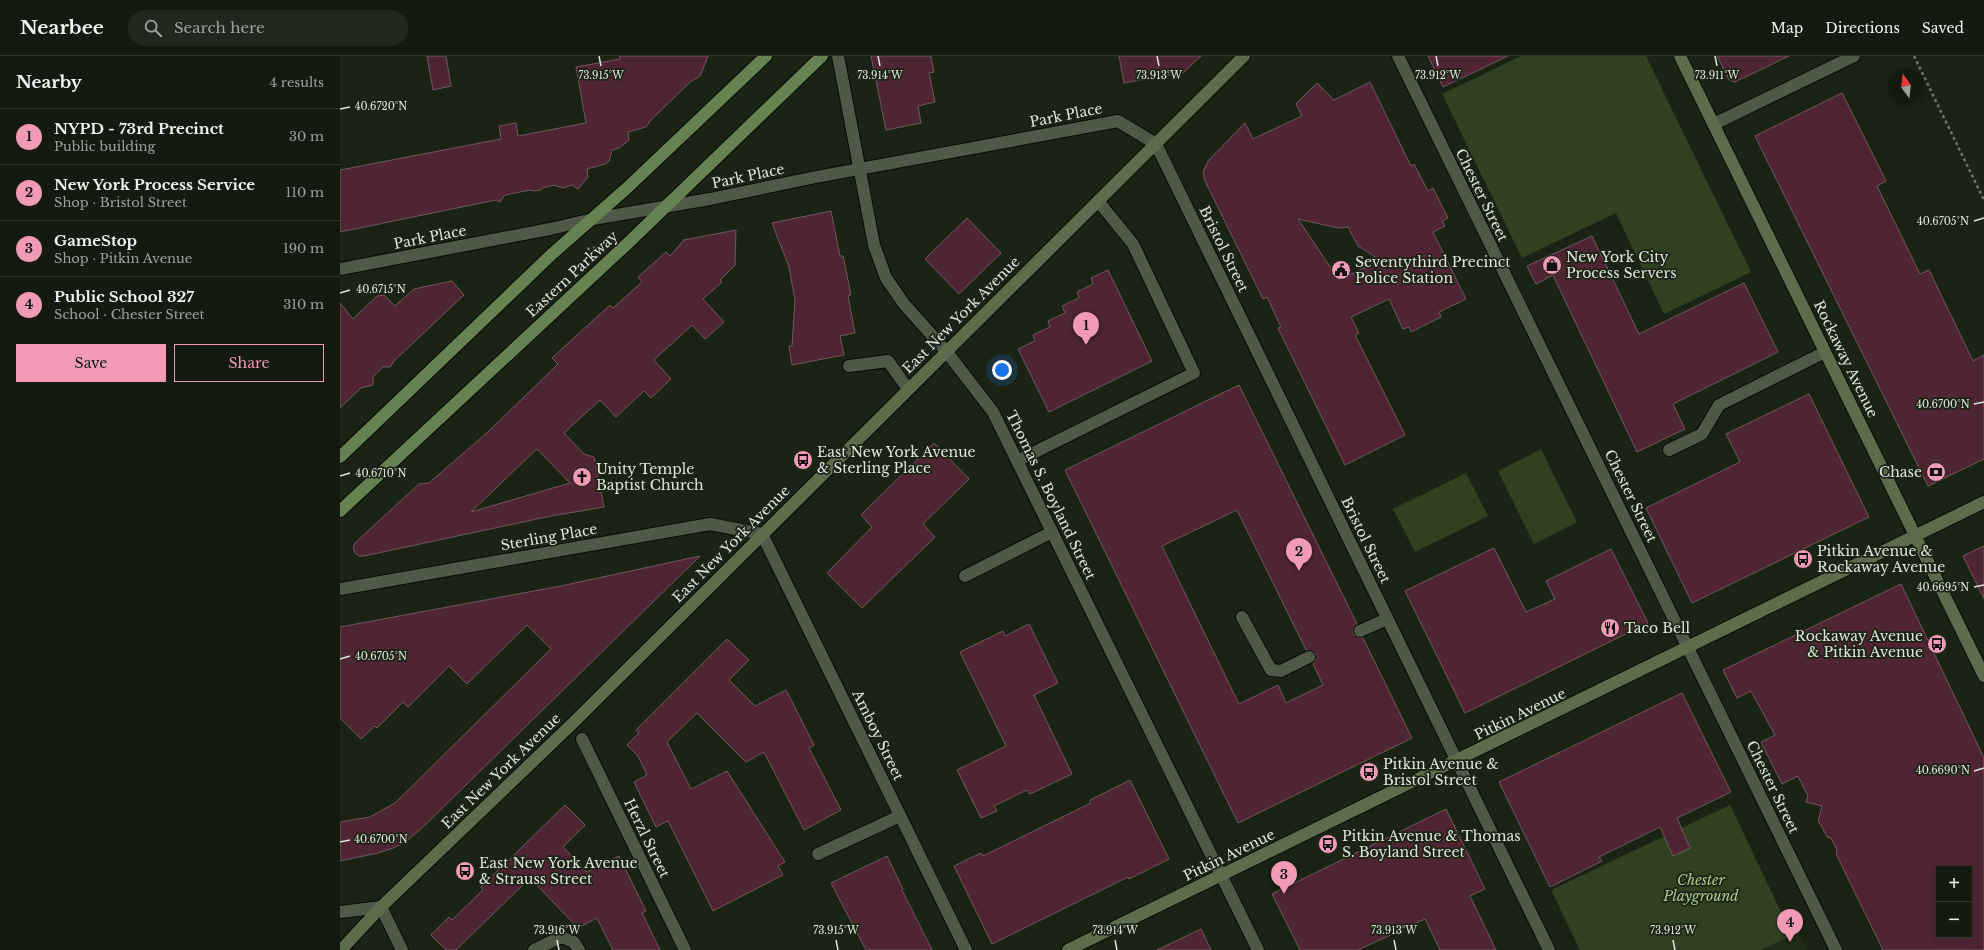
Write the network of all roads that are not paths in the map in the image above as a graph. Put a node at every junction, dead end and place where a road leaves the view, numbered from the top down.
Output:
1 (766, 56) edge
2 (822, 56) edge
3 (838, 56) edge
4 (1244, 56) edge
5 (1398, 56) edge
6 (1680, 56) edge
7 (1854, 56) edge
8 (1714, 124) junction
9 (1156, 144) junction
10 (860, 170) junction
11 (1098, 201) junction
12 (664, 206) junction
13 (593, 219) junction
14 (340, 269) edge
15 (946, 351) junction
16 (1825, 352) junction
17 (849, 366) dead end
18 (908, 389) junction
19 (1669, 450) dead end
20 (340, 457) edge
21 (1017, 461) junction
22 (1984, 502) edge
23 (340, 511) edge
24 (1052, 532) junction
25 (762, 534) junction
26 (1915, 536) junction
27 (965, 576) dead end
28 (340, 589) edge
29 (1242, 617) dead end
30 (1387, 619) junction
31 (1360, 632) dead end
32 (1688, 647) junction
33 (1309, 656) dead end
34 (1984, 676) edge
35 (582, 739) dead end
36 (1456, 762) junction
37 (900, 816) junction
38 (818, 854) dead end
39 (1221, 876) junction
40 (381, 907) junction
41 (340, 912) edge
42 (340, 950) edge
43 (402, 950) edge
44 (534, 950) edge
45 (579, 950) edge
46 (684, 950) edge
47 (966, 950) edge
48 (1068, 950) edge
49 (1258, 950) edge
50 (1549, 950) edge
51 (1836, 950) edge

1 - 13 main road, Eastern Parkway
2 - 12 main road, Eastern Parkway
3 - 10 street, Thomas S. Boyland Street
4 - 9 street, East New York Avenue
5 - 32 street, Chester Street
6 - 8 street, Rockaway Avenue
7 - 8 street
8 - 16 street, Rockaway Avenue
9 - 10 street, Park Place
9 - 11 street, East New York Avenue
9 - 30 street, Bristol Street
10 - 12 street, Park Place
10 - 15 street, Thomas S. Boyland Street
11 - 15 street, East New York Avenue
11 - 21 street
12 - 13 street, Park Place
12 - 23 main road, Eastern Parkway
13 - 14 street, Park Place
13 - 20 main road, Eastern Parkway
15 - 18 street, East New York Avenue
15 - 21 street, Thomas S. Boyland Street
16 - 19 street
16 - 26 street, Rockaway Avenue
17 - 18 street
18 - 25 street, East New York Avenue
21 - 24 street, Thomas S. Boyland Street
22 - 26 street, Pitkin Avenue
24 - 27 street
24 - 39 street, Thomas S. Boyland Street
25 - 28 street, Sterling Place
25 - 37 street, Amboy Street
25 - 40 street, East New York Avenue
26 - 32 street, Pitkin Avenue
26 - 34 street, Rockaway Avenue
29 - 33 street
30 - 31 street
30 - 36 street, Bristol Street
32 - 36 street, Pitkin Avenue
32 - 51 street, Chester Street
35 - 46 street, Herzl Street
36 - 39 street, Pitkin Avenue
36 - 50 street, Bristol Street
37 - 38 street
37 - 47 street, Amboy Street
39 - 48 street, Pitkin Avenue
39 - 49 street, Thomas S. Boyland Street
40 - 41 street
40 - 42 street, East New York Avenue
40 - 43 street
44 - 45 street

